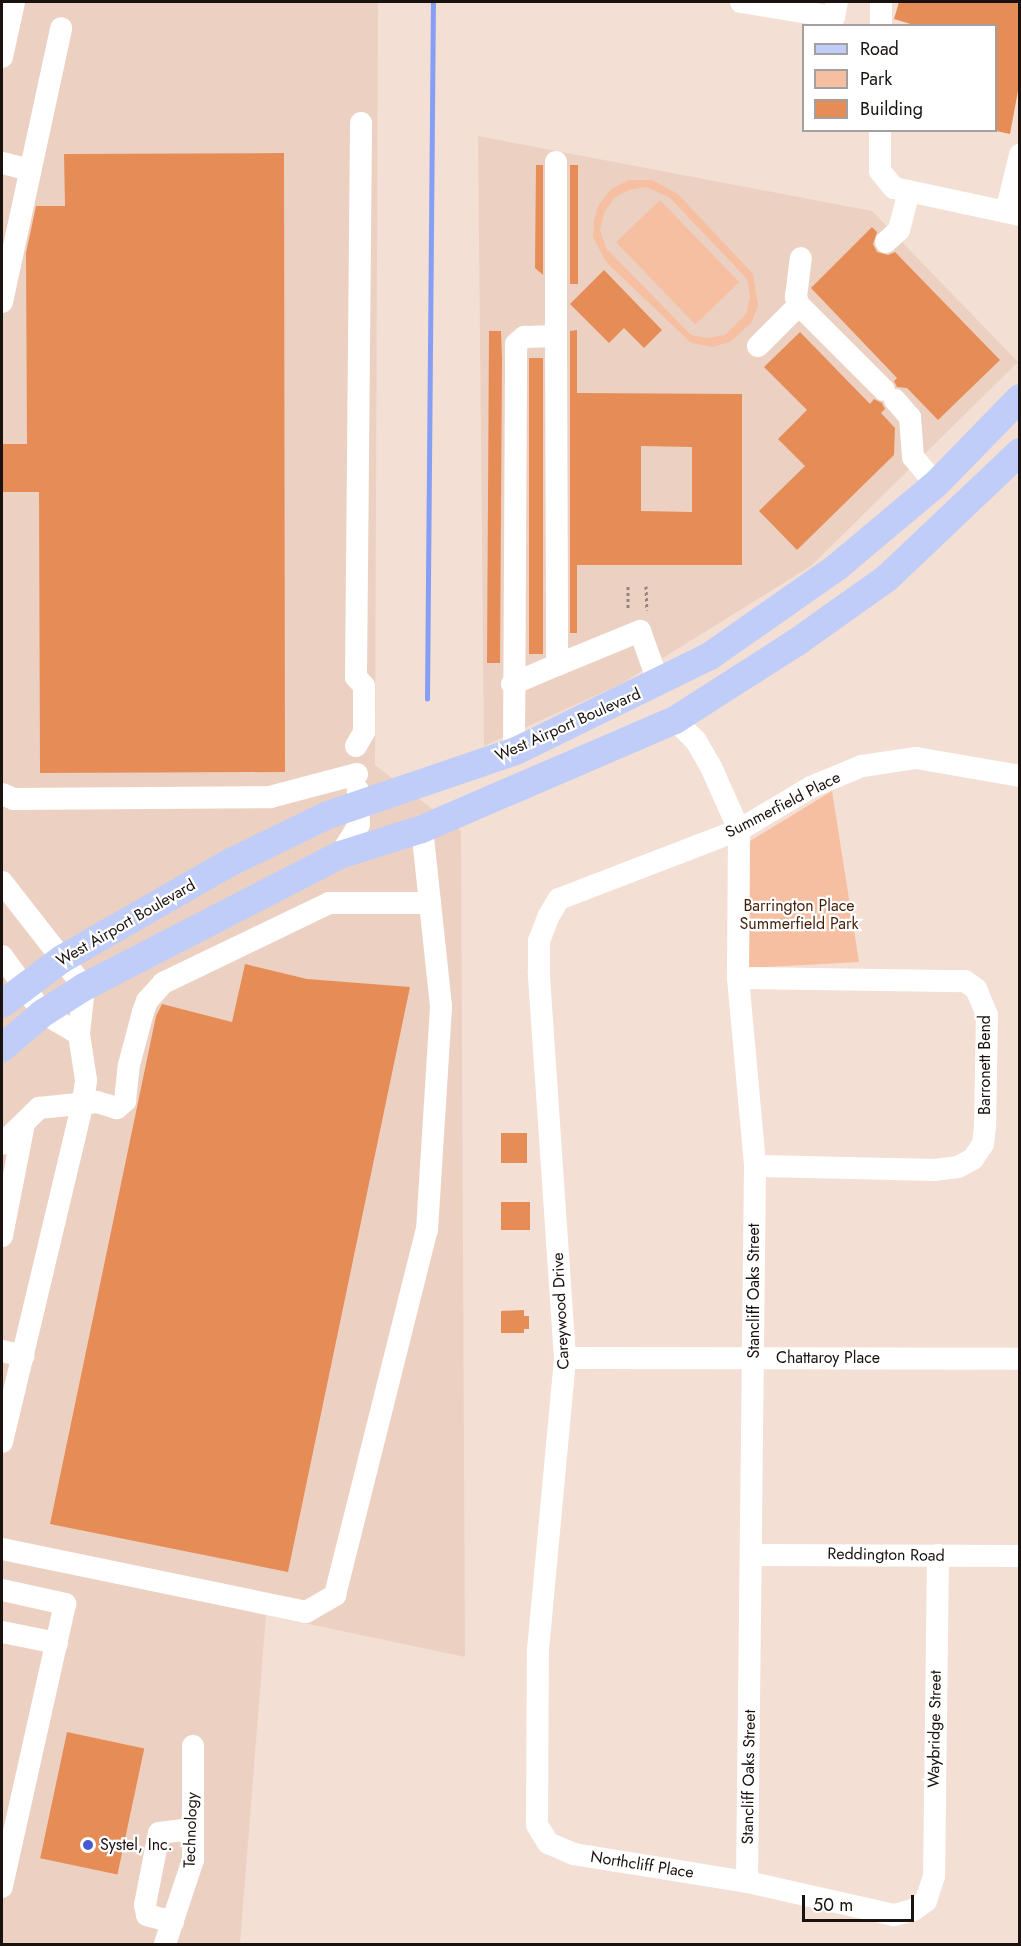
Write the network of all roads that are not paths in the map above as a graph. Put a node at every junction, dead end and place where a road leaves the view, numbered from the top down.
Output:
1 (14, 2) edge
2 (741, 2) edge
3 (881, 2) edge
4 (837, 15) edge
5 (881, 24) edge
6 (60, 28) dead end
7 (2, 57) edge
8 (362, 123) dead end
9 (880, 132) edge
10 (1020, 155) edge
11 (556, 162) dead end
12 (2, 163) edge
13 (30, 170) junction
14 (909, 191) junction
15 (1013, 213) edge
16 (886, 242) dead end
17 (801, 258) dead end
18 (2, 302) edge
19 (811, 307) junction
20 (556, 336) junction
21 (758, 346) dead end
22 (1020, 398) edge
23 (1020, 452) edge
24 (936, 484) junction
25 (960, 510) junction
26 (557, 665) junction
27 (512, 684) junction
28 (659, 684) junction
29 (675, 720) junction
30 (514, 752) junction
31 (357, 774) junction
32 (1020, 776) edge
33 (527, 785) junction
34 (2, 794) edge
35 (359, 805) junction
36 (422, 829) junction
37 (739, 830) junction
38 (340, 855) junction
39 (2, 882) edge
40 (430, 903) junction
41 (2, 956) edge
42 (62, 959) junction
43 (539, 972) joint
44 (738, 978) junction
45 (84, 987) junction
46 (12, 995) edge
47 (43, 1013) junction
48 (79, 1034) junction
49 (2, 1048) edge
50 (83, 1102) junction
51 (24, 1124) junction
52 (2, 1143) edge
53 (755, 1166) junction
54 (2, 1236) edge
55 (12, 1354) edge
56 (754, 1357) junction
57 (566, 1358) junction
58 (1020, 1359) edge
59 (2, 1442) edge
60 (2, 1549) edge
61 (753, 1555) junction
62 (938, 1555) junction
63 (1020, 1556) edge
64 (2, 1590) edge
65 (2, 1632) edge
66 (57, 1643) junction
67 (538, 1650) joint
68 (193, 1746) dead end
69 (192, 1829) junction
70 (7, 1838) edge
71 (747, 1882) junction
72 (2, 1885) edge
73 (926, 1901) joint
74 (173, 1922) junction
75 (165, 1944) edge

1 - 7 street
2 - 4 street
3 - 5 street
6 - 13 street
8 - 31 street
9 - 14 street
10 - 15 street
11 - 20 street
12 - 13 street
13 - 18 street
14 - 15 street
14 - 16 street
17 - 19 street
19 - 21 street
19 - 24 street
20 - 26 street
20 - 27 street
22 - 24 main road, West Airport Boulevard
23 - 25 main road
24 - 25 main road
24 - 28 main road, West Airport Boulevard
25 - 29 main road
26 - 27 street
26 - 28 street
27 - 30 street
28 - 29 main road
28 - 30 main road, West Airport Boulevard
29 - 33 main road
29 - 37 street, Stancliff Oaks Street
30 - 33 main road
30 - 35 main road, West Airport Boulevard
31 - 34 street
31 - 35 street
32 - 37 street, Summerfield Place
33 - 36 main road
35 - 38 street
35 - 42 main road, West Airport Boulevard
36 - 38 main road
36 - 40 street
37 - 43 street, Summerfield Place
37 - 44 street, Stancliff Oaks Street
38 - 45 main road
39 - 42 street
40 - 50 street
40 - 60 street
41 - 46 street
42 - 45 street
42 - 46 main road, West Airport Boulevard
43 - 57 street, Careywood Drive
44 - 53 street, Stancliff Oaks Street
44 - 53 street, Barronett Bend
45 - 47 main road
45 - 48 street
46 - 47 street
47 - 48 street
47 - 49 main road
48 - 50 street
50 - 51 street
50 - 55 street
51 - 52 street
51 - 54 street
53 - 56 street, Stancliff Oaks Street
55 - 59 street
56 - 57 street, Chattaroy Place
56 - 58 street, Chattaroy Place
56 - 61 street, Stancliff Oaks Street
57 - 67 street, Careywood Drive
61 - 62 street, Reddington Road
61 - 71 street, Stancliff Oaks Street
62 - 63 street, Reddington Road
62 - 73 street, Waybridge Street
64 - 66 street
65 - 66 street
66 - 70 street
67 - 71 street, Northcliff Place
68 - 69 street, Technology
69 - 74 street, Technology
69 - 74 street
70 - 72 street
71 - 73 street, Northcliff Place
74 - 75 street, Technology

